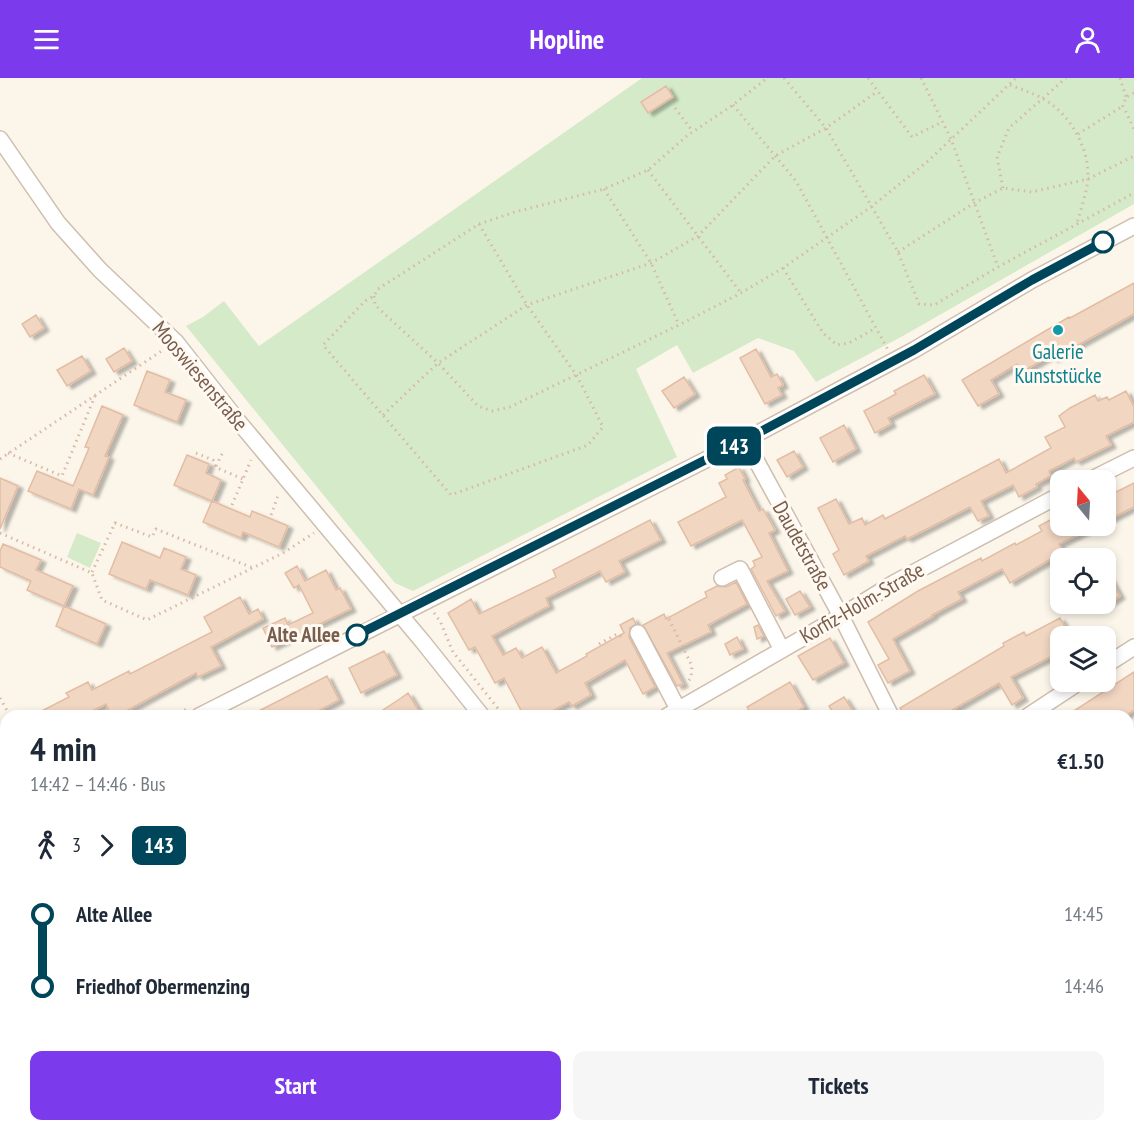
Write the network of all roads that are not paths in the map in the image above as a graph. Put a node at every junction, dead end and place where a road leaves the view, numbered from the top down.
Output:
1 (0, 139) edge
2 (1134, 226) edge
3 (745, 440) junction
4 (1134, 458) edge
5 (1110, 470) edge
6 (1050, 500) edge
7 (722, 578) dead end
8 (400, 614) junction
9 (841, 616) junction
10 (631, 636) road end
11 (1134, 647) edge
12 (782, 650) junction
13 (1116, 659) edge
14 (1064, 692) edge
15 (678, 709) edge
16 (211, 710) edge
17 (477, 710) edge
18 (888, 710) edge
19 (1037, 710) edge

1 - 8 street, Mooswiesenstraße
2 - 3 street
3 - 8 street
3 - 9 street, Daudetstraße
4 - 5 street
6 - 9 street, Korfiz-Holm-Straße
7 - 12 street
8 - 16 street
8 - 17 street
9 - 12 street, Korfiz-Holm-Straße
9 - 18 street, Daudetstraße
10 - 15 street
11 - 13 street
12 - 15 street, Korfiz-Holm-Straße
14 - 19 street

